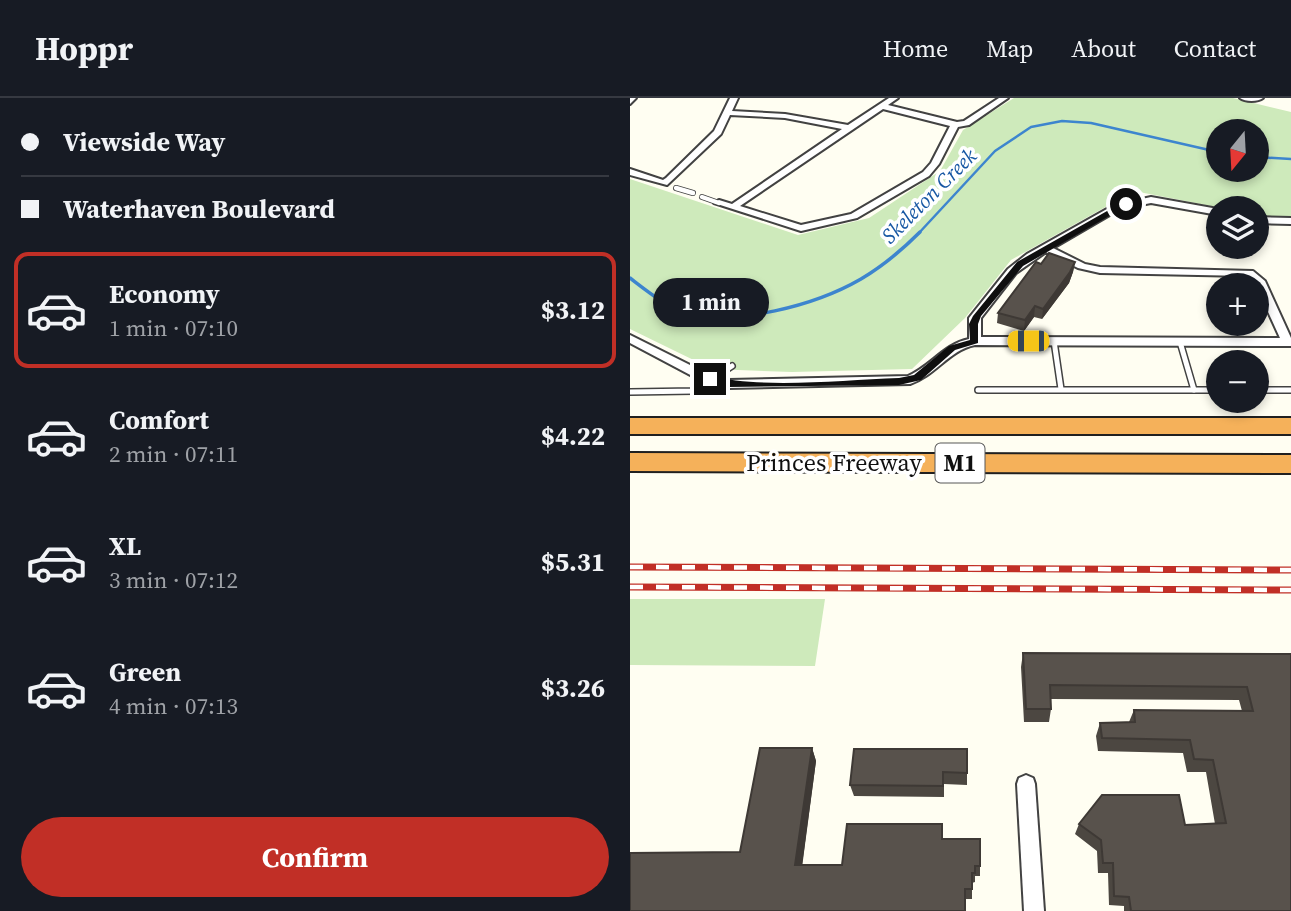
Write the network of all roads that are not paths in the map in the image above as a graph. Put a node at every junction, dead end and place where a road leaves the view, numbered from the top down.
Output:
1 (734, 98) edge
2 (894, 98) edge
3 (1004, 98) edge
4 (1244, 98) edge
5 (1259, 98) edge
6 (881, 106) junction
7 (727, 113) junction
8 (954, 124) junction
9 (849, 128) junction
10 (630, 172) edge
11 (664, 183) junction
12 (676, 188) joint
13 (693, 193) dead end
14 (702, 197) dead end
15 (719, 203) joint
16 (733, 207) junction
17 (1206, 209) edge
18 (1269, 220) edge
19 (1291, 221) edge
20 (1046, 248) junction
21 (630, 338) edge
22 (975, 341) junction
23 (1054, 341) junction
24 (1180, 342) junction
25 (1289, 342) edge
26 (732, 366) dead end
27 (714, 380) junction
28 (1061, 389) junction
29 (978, 390) dead end
30 (1194, 390) junction
31 (1206, 390) edge
32 (1269, 390) edge
33 (1291, 390) edge
34 (630, 392) edge
35 (630, 426) edge
36 (1291, 426) edge
37 (630, 462) edge
38 (1291, 464) edge
39 (1026, 784) dead end
40 (1034, 911) edge

1 - 7 street
2 - 6 street
3 - 8 street
4 - 5 street
6 - 8 street
6 - 9 street
7 - 9 street
7 - 11 street
8 - 16 street
9 - 16 street
10 - 11 street
11 - 12 street
12 - 13 lane
14 - 15 lane
15 - 16 street
17 - 20 street
18 - 19 street
20 - 22 street
20 - 25 street
21 - 27 street
22 - 23 street
22 - 27 street
23 - 24 street
23 - 28 lane
24 - 25 street
24 - 30 lane
26 - 27 lane
27 - 34 lane
28 - 29 lane
28 - 30 lane
30 - 31 lane
32 - 33 lane
35 - 36 highway, Princes Freeway / M1
37 - 38 highway, Princes Freeway / M1
39 - 40 street

